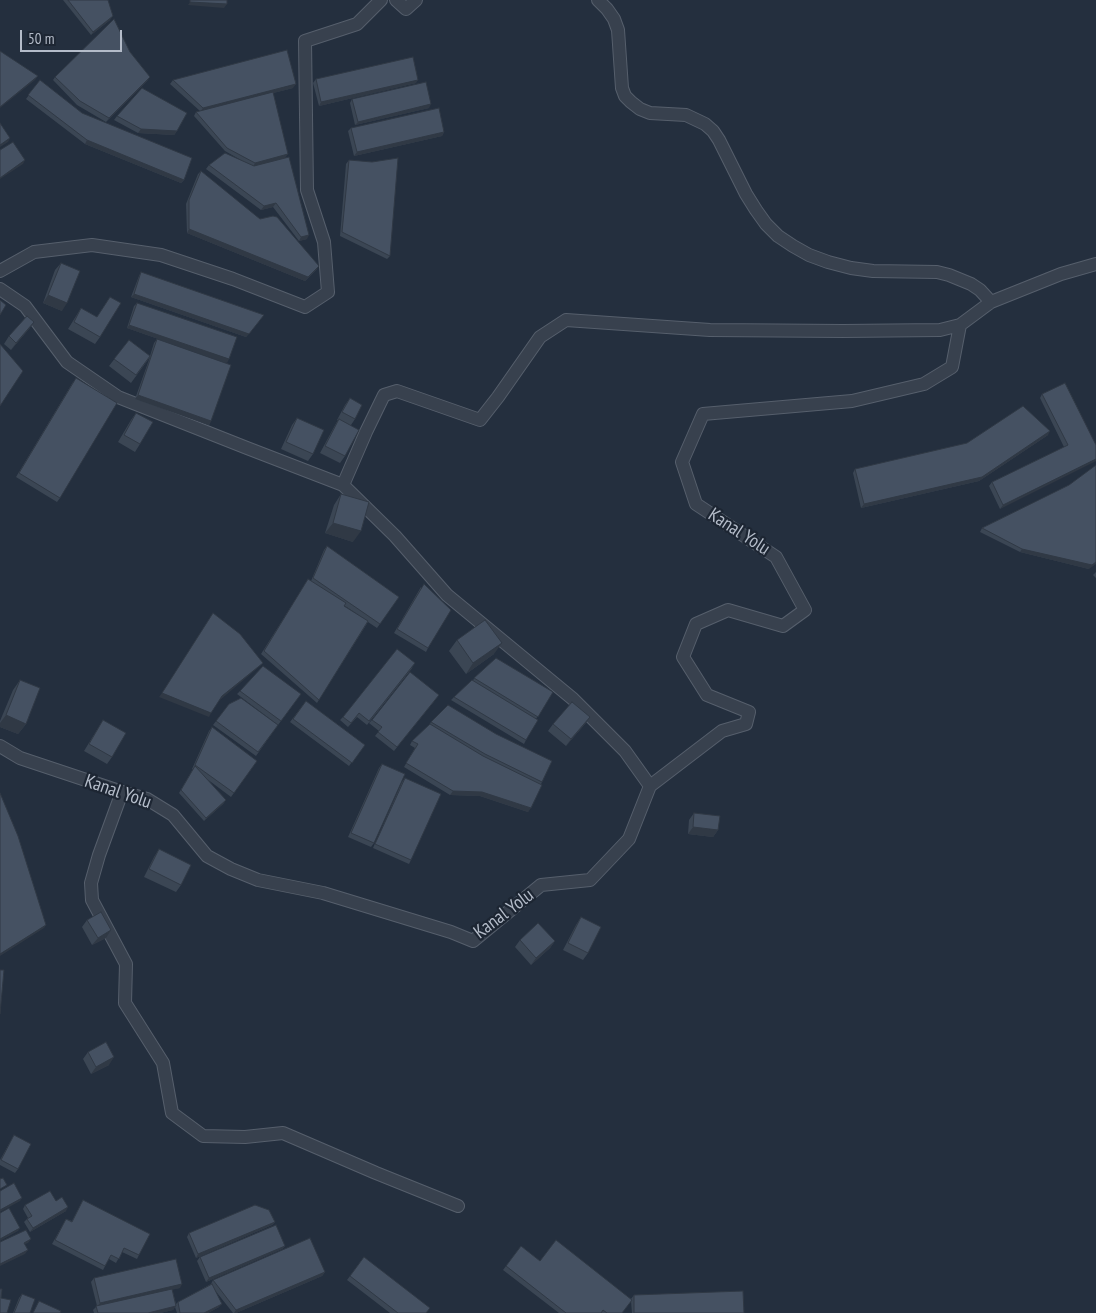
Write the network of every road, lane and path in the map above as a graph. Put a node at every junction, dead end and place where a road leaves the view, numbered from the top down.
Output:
1 (381, 0) edge
2 (396, 0) edge
3 (416, 0) edge
4 (598, 0) edge
5 (1096, 264) edge
6 (0, 271) edge
7 (0, 289) edge
8 (991, 302) junction
9 (960, 325) junction
10 (343, 485) junction
11 (0, 746) edge
12 (650, 786) junction
13 (122, 792) junction
14 (458, 1206) dead end

1 - 6 street
2 - 3 street
4 - 8 street
5 - 8 street
7 - 10 street
8 - 9 street
9 - 10 street
9 - 12 street, Kanal Yolu
10 - 12 street
11 - 13 street, Kanal Yolu
12 - 13 street, Kanal Yolu
13 - 14 street

